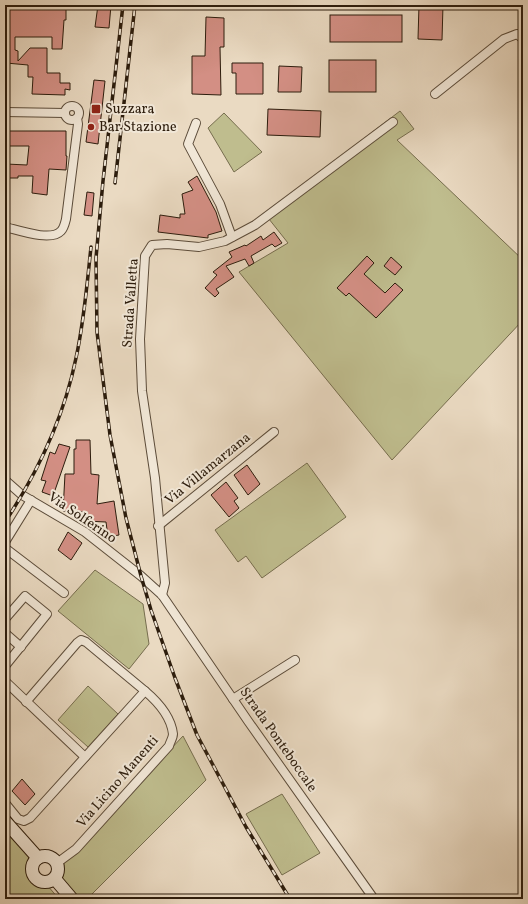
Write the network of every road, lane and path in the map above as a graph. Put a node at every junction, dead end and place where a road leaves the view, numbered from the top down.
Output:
1 (523, 39) edge
2 (435, 94) dead end
3 (5, 112) edge
4 (65, 113) junction
5 (77, 118) junction
6 (394, 122) dead end
7 (196, 123) dead end
8 (5, 227) edge
9 (232, 237) junction
10 (274, 432) dead end
11 (5, 480) edge
12 (31, 500) junction
13 (158, 526) junction
14 (5, 542) edge
15 (5, 548) edge
16 (64, 593) dead end
17 (162, 595) junction
18 (5, 619) edge
19 (5, 633) edge
20 (21, 647) junction
21 (295, 660) dead end
22 (5, 666) edge
23 (5, 681) edge
24 (145, 691) junction
25 (233, 699) junction
26 (26, 702) junction
27 (85, 756) junction
28 (5, 803) edge
29 (5, 821) edge
30 (38, 858) junction
31 (57, 863) junction
32 (55, 879) junction
33 (72, 899) edge
34 (374, 899) edge

1 - 2 street
3 - 4 street
4 - 5 street
4 - 5 street
5 - 8 street
6 - 9 street, Strada Valletta
7 - 9 street
9 - 13 street, Strada Valletta
10 - 13 street, Via Villamarzana
11 - 12 street, Via Solferino
12 - 14 street
12 - 17 street, Via Solferino
13 - 17 street, Strada Valletta
15 - 16 street
17 - 25 street, Strada Ponteboccale
18 - 20 street
19 - 20 street
20 - 22 street
21 - 25 street
23 - 26 street
24 - 26 street, Via Licino Manenti
24 - 27 street
24 - 31 street, Via Licino Manenti
25 - 34 street, Strada Ponteboccale
26 - 27 street
27 - 28 street
29 - 30 street
30 - 31 street
30 - 32 street
31 - 32 street
32 - 33 street

